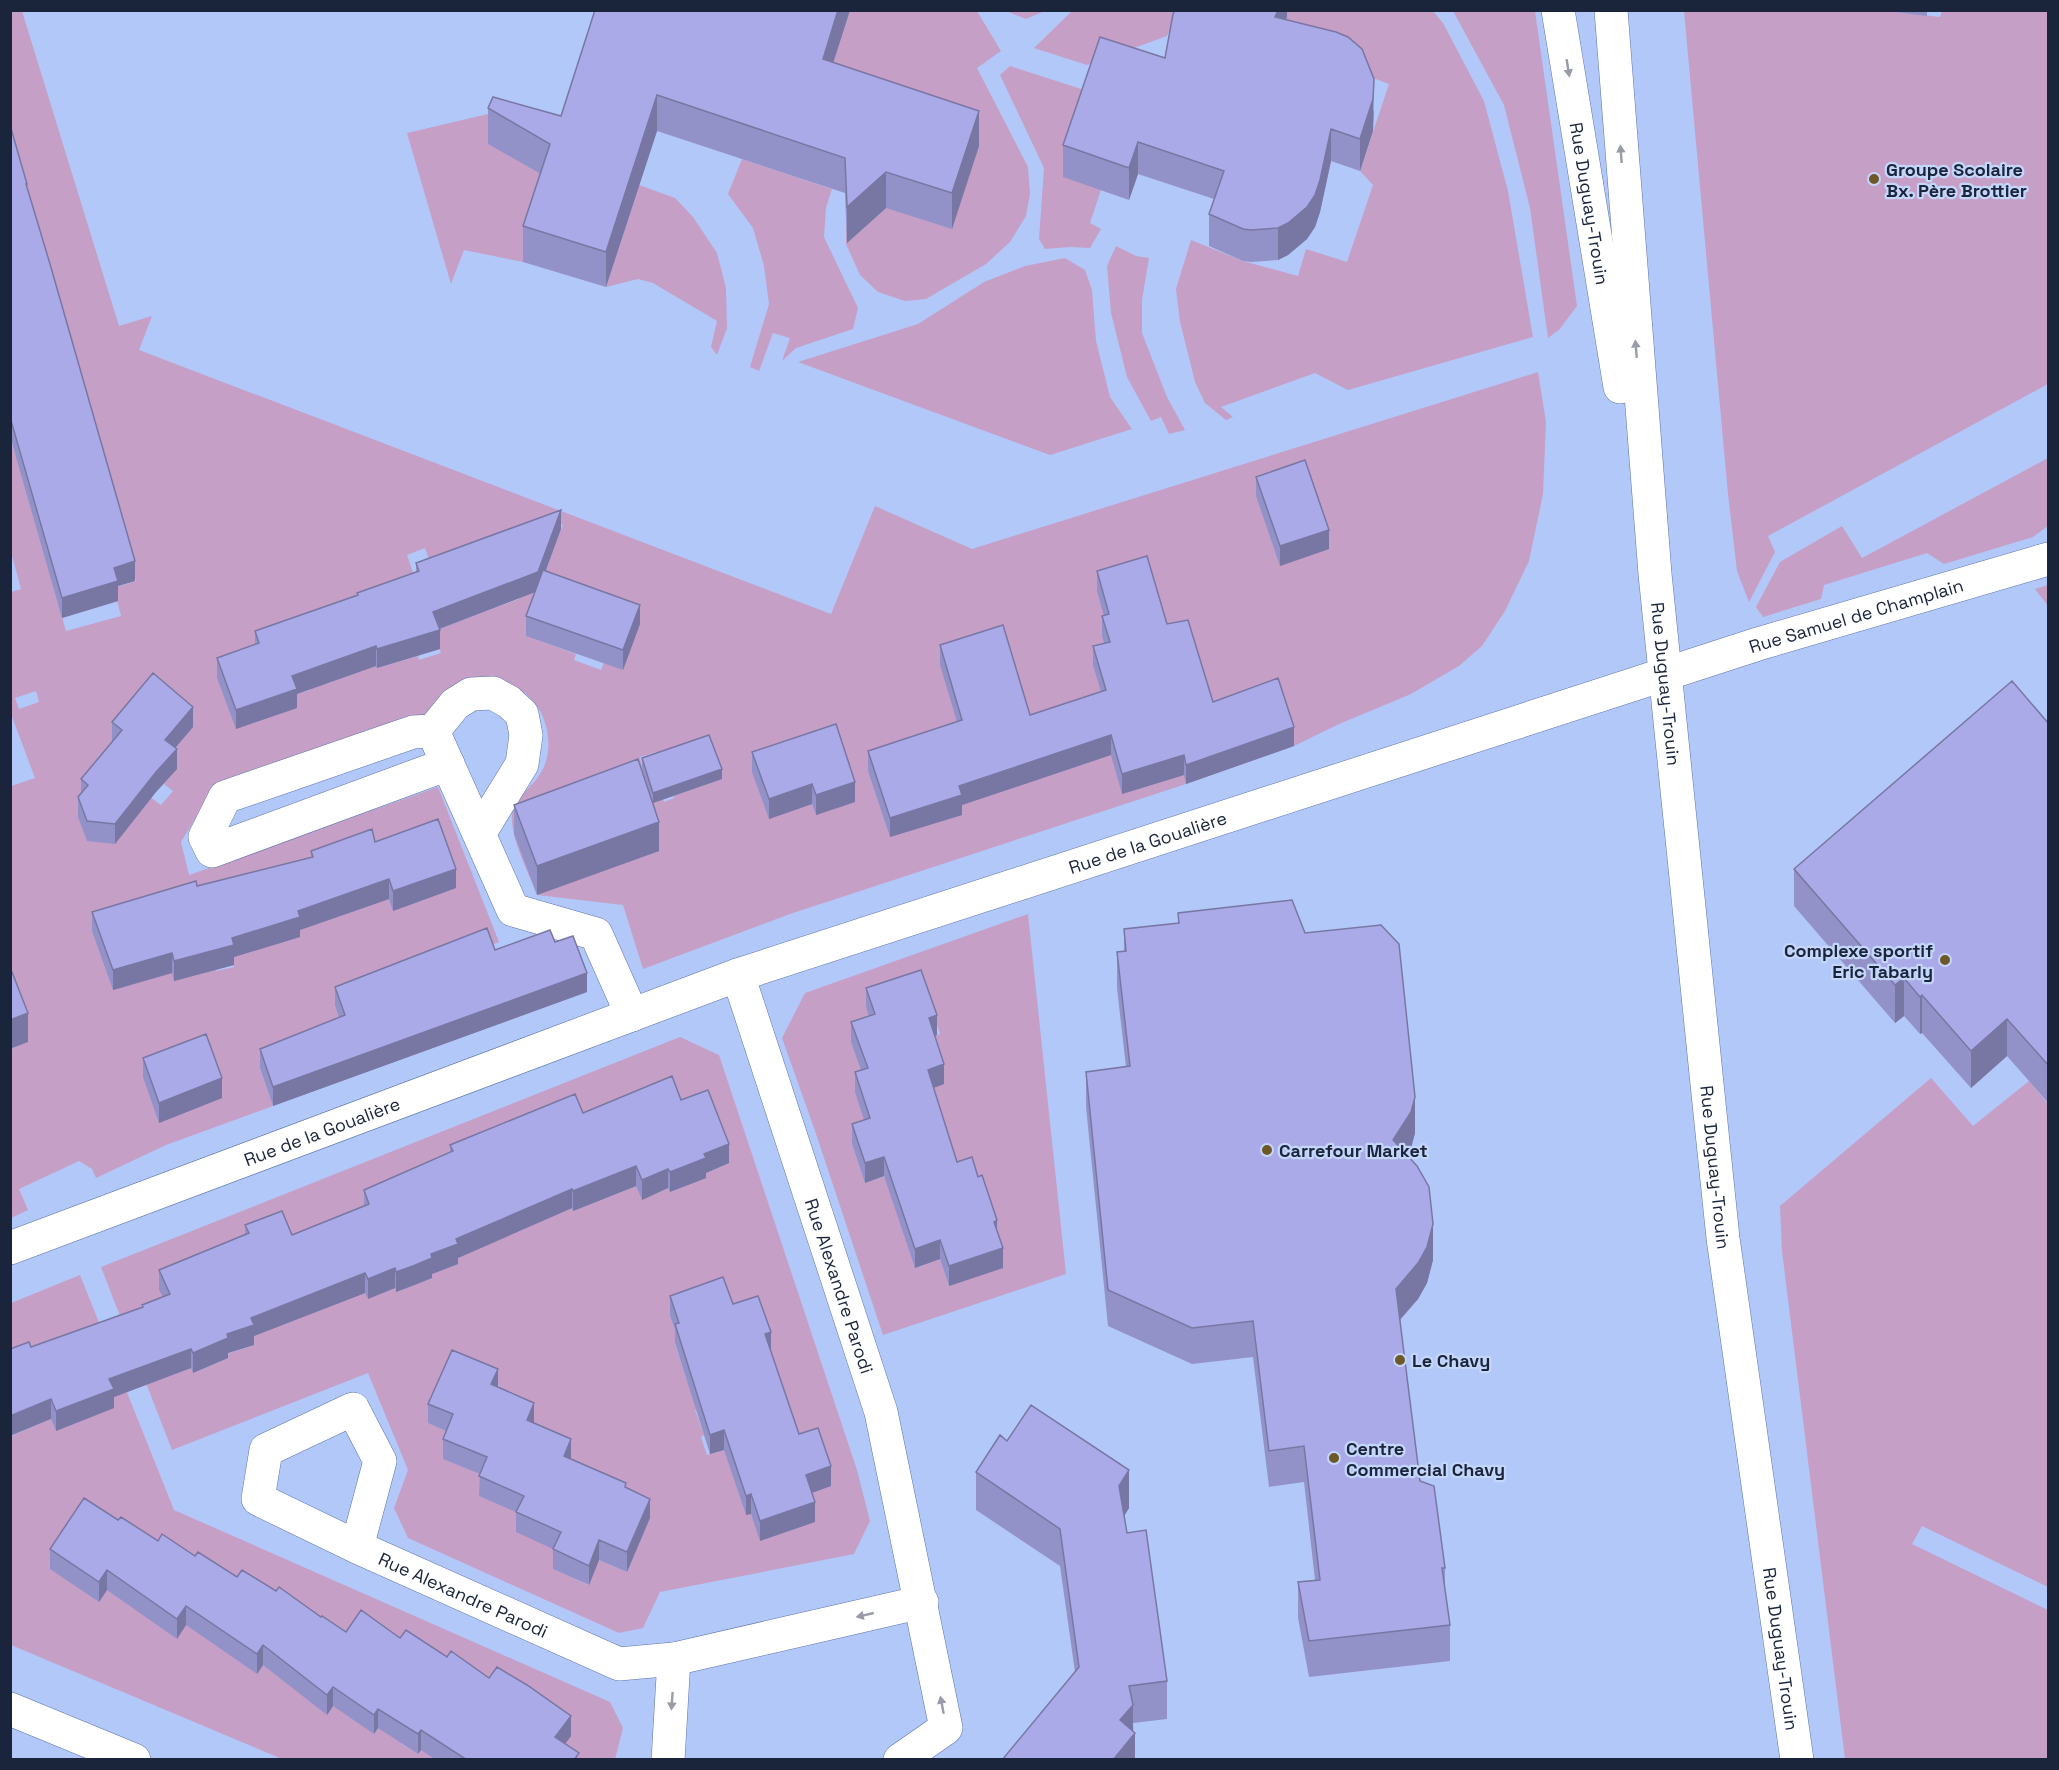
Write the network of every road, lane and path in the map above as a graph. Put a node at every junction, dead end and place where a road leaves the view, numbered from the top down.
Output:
1 (1558, 10) edge
2 (1611, 10) edge
3 (2049, 560) edge
4 (1655, 574) junction
5 (1665, 675) junction
6 (433, 731) junction
7 (447, 764) junction
8 (479, 834) junction
9 (738, 975) junction
10 (632, 1015) junction
11 (10, 1248) edge
12 (357, 1547) dead end
13 (921, 1602) junction
14 (674, 1659) junction
15 (10, 1709) edge
16 (669, 1759) edge
17 (134, 1760) edge
18 (900, 1760) edge
19 (1797, 1760) edge

1 -> 4 street, Rue Duguay-Trouin
4 -> 2 street, Rue Duguay-Trouin
3 - 5 street, Rue Samuel de Champlain
4 - 5 street, Rue Duguay-Trouin
5 - 9 street, Rue de la Goualière
5 - 19 street, Rue Duguay-Trouin
6 - 7 street
6 - 7 street
6 - 8 street
7 - 8 street
8 - 10 street
9 - 10 street, Rue de la Goualière
9 - 13 street, Rue Alexandre Parodi
10 - 11 street, Rue de la Goualière
12 - 14 street, Rue Alexandre Parodi
13 -> 14 street, Rue Alexandre Parodi
18 -> 13 street, Rue Alexandre Parodi
14 -> 16 street
15 - 17 street

